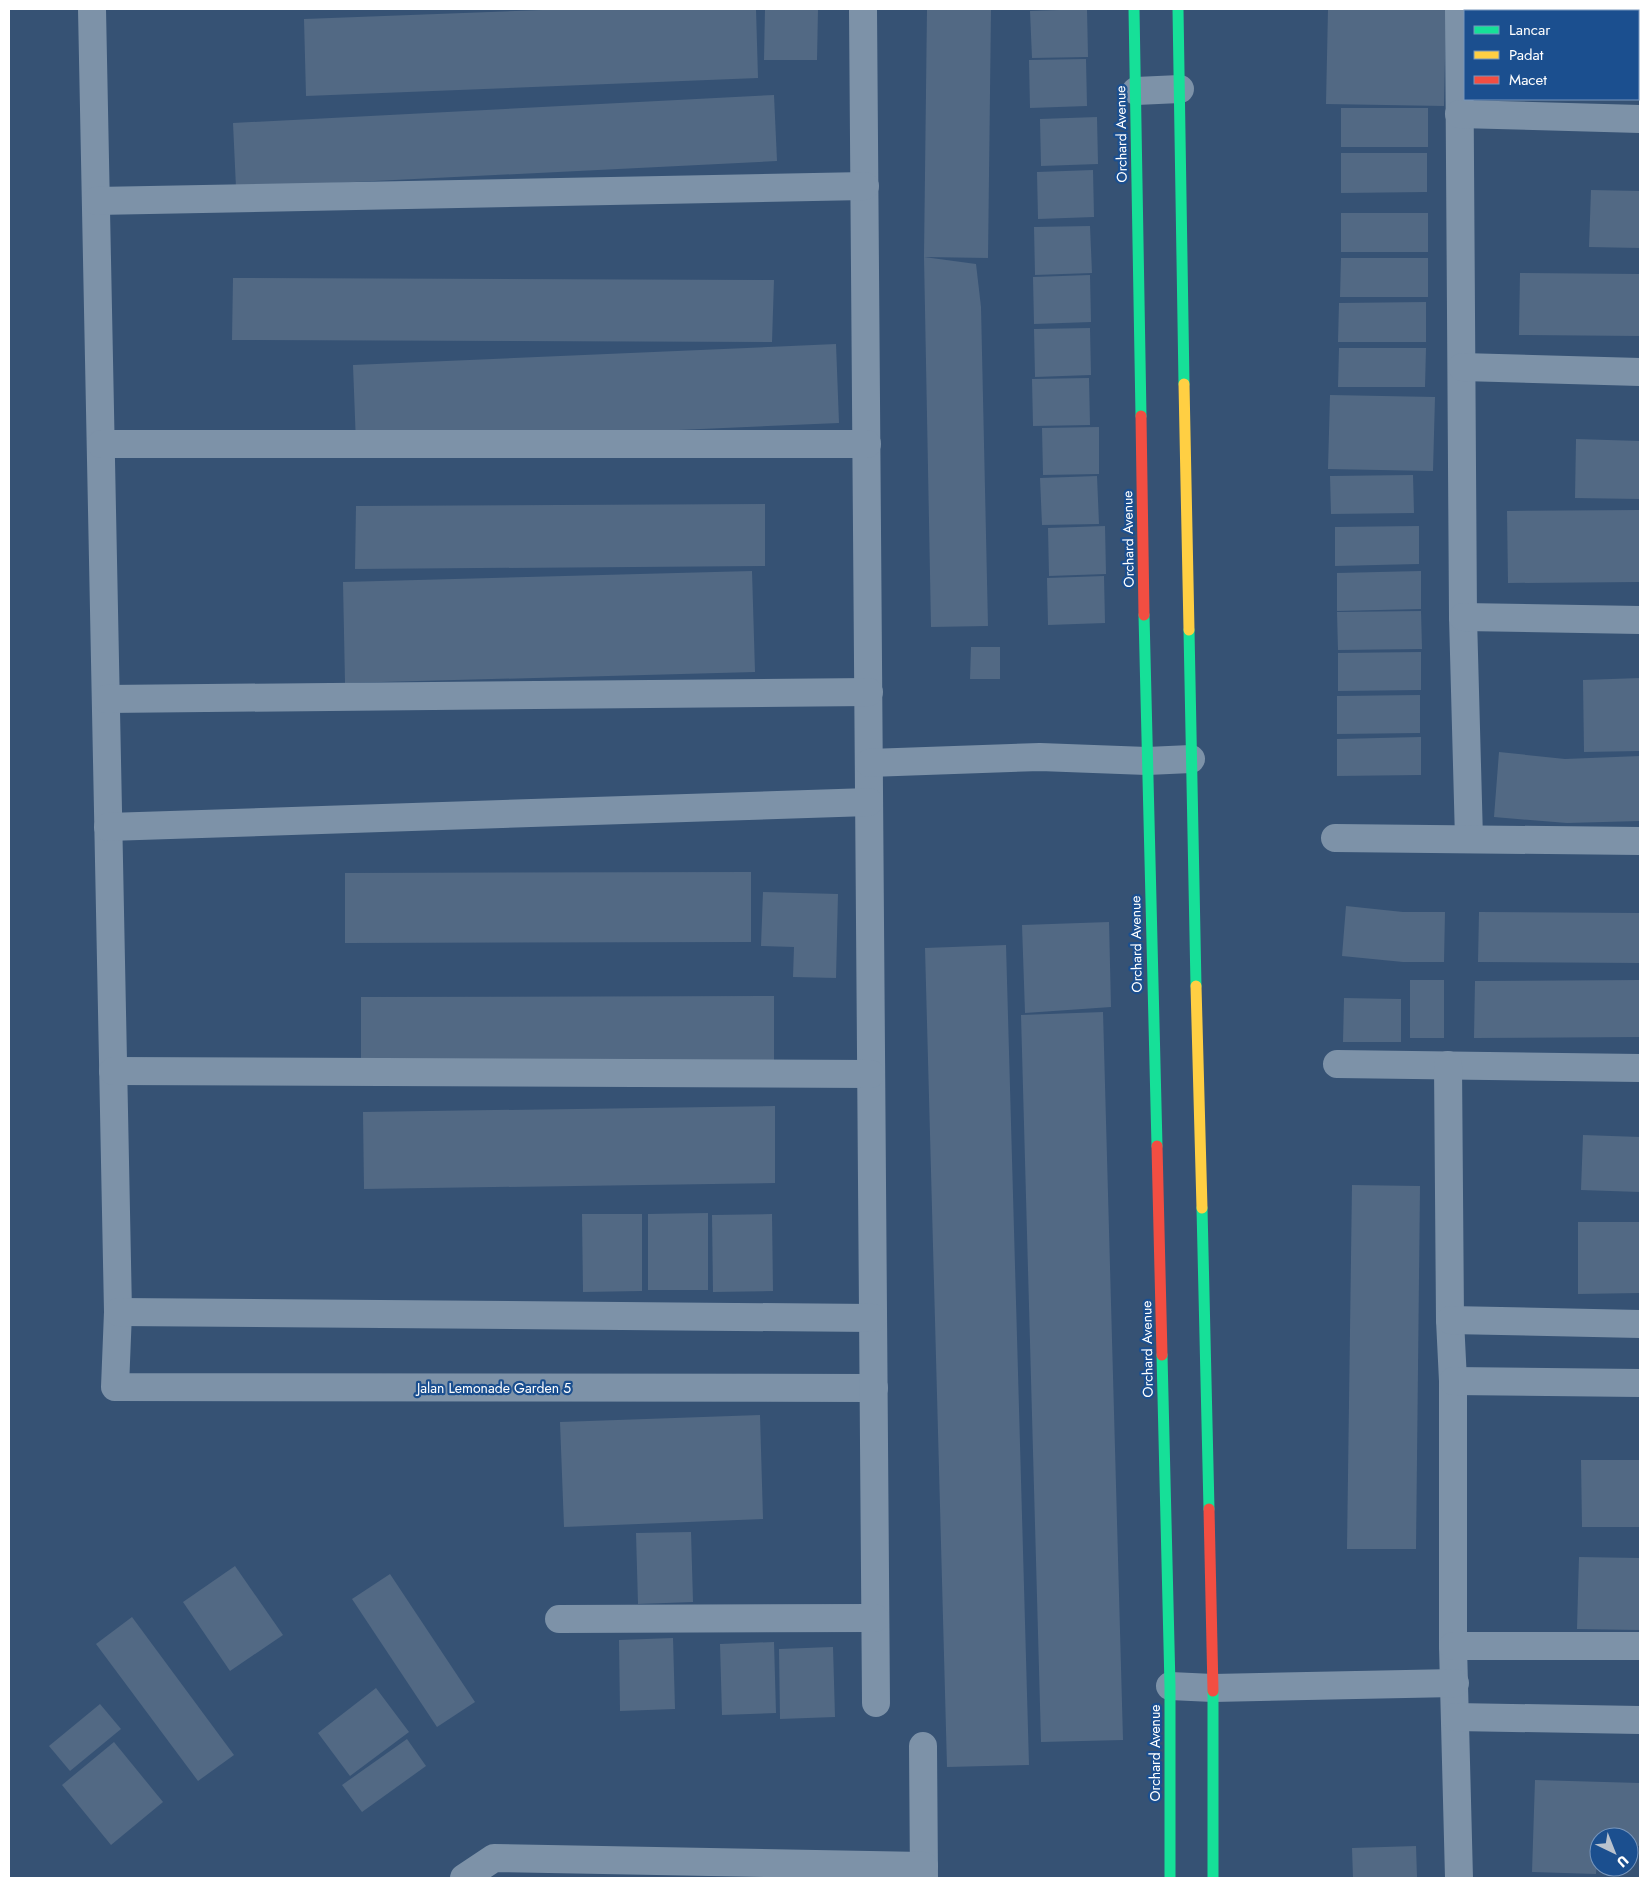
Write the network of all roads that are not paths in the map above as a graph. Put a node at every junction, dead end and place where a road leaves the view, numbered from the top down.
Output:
1 (92, 9) edge
2 (863, 9) edge
3 (1134, 9) edge
4 (1178, 9) edge
5 (1459, 9) edge
6 (1180, 89) junction
7 (1136, 91) junction
8 (1459, 114) junction
9 (1640, 119) edge
10 (865, 186) junction
11 (96, 201) junction
12 (1462, 367) junction
13 (1640, 372) edge
14 (101, 444) junction
15 (867, 444) junction
16 (1463, 617) junction
17 (1640, 620) edge
18 (868, 692) junction
19 (106, 699) junction
20 (1191, 759) junction
21 (1146, 760) junction
22 (869, 763) junction
23 (869, 802) junction
24 (108, 827) junction
25 (1335, 838) dead end
26 (1469, 840) junction
27 (1640, 841) edge
28 (1337, 1064) dead end
29 (1448, 1065) junction
30 (1640, 1068) edge
31 (113, 1071) junction
32 (871, 1074) junction
33 (118, 1312) junction
34 (873, 1318) junction
35 (1450, 1320) junction
36 (1640, 1324) edge
37 (1453, 1381) junction
38 (1640, 1383) edge
39 (874, 1388) junction
40 (875, 1618) junction
41 (559, 1619) dead end
42 (1453, 1646) junction
43 (1640, 1646) edge
44 (1455, 1683) junction
45 (1170, 1686) junction
46 (1213, 1688) junction
47 (876, 1704) dead end
48 (1455, 1717) junction
49 (1640, 1720) edge
50 (923, 1746) dead end
51 (924, 1872) edge
52 (464, 1878) edge
53 (1170, 1878) edge
54 (1213, 1878) edge
55 (1459, 1878) edge

1 - 11 street
2 - 10 street
3 - 7 street, Orchard Avenue
4 - 6 street
5 - 8 street
6 - 7 street
6 - 20 street
7 - 21 street, Orchard Avenue
8 - 9 street
8 - 12 street
10 - 11 street
10 - 15 street
11 - 14 street
12 - 13 street
12 - 16 street
14 - 15 street
14 - 19 street
15 - 18 street
16 - 17 street
16 - 26 street
18 - 19 street
18 - 22 street
19 - 24 street
20 - 21 street
20 - 46 street
21 - 22 street
21 - 45 street, Orchard Avenue
22 - 23 street
23 - 24 street
23 - 32 street
24 - 31 street
25 - 26 street
26 - 27 street
28 - 29 street
29 - 30 street
29 - 35 street
31 - 32 street
31 - 33 street
32 - 34 street
33 - 34 street
33 - 39 street, Jalan Lemonade Garden 5
34 - 39 street
35 - 36 street
35 - 37 street
37 - 38 street
37 - 42 street
39 - 40 street
40 - 41 street
40 - 47 street
42 - 43 street
42 - 44 street
44 - 46 street
44 - 48 street
45 - 46 street
45 - 53 street, Orchard Avenue
46 - 54 street
48 - 49 street
48 - 55 street
50 - 51 street
51 - 52 street

